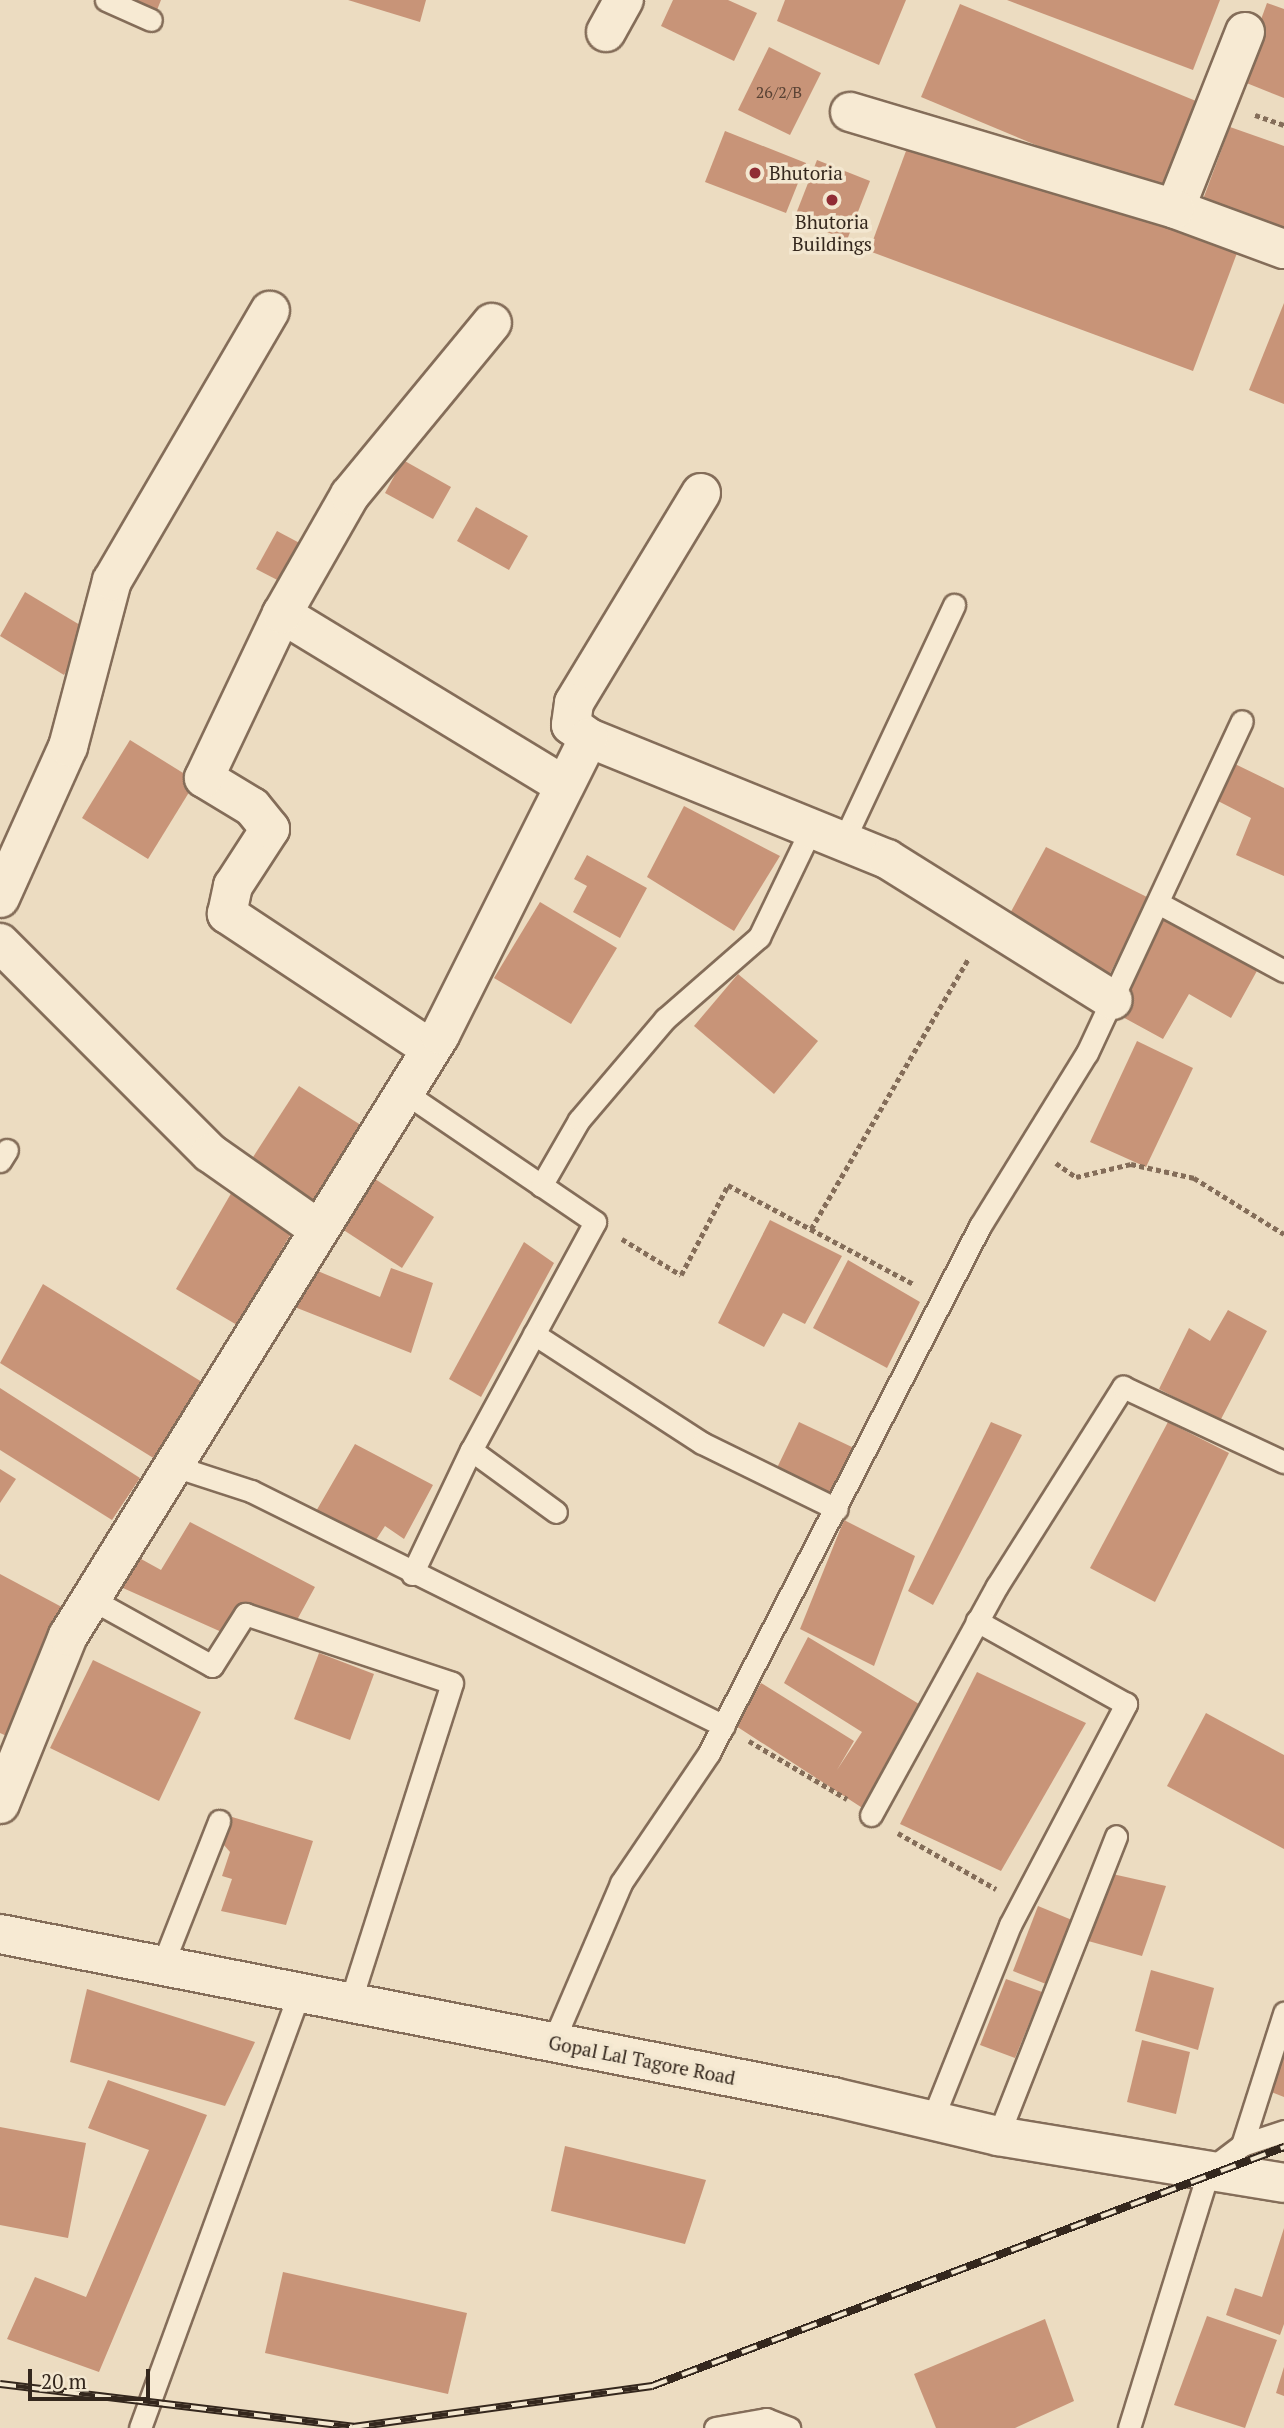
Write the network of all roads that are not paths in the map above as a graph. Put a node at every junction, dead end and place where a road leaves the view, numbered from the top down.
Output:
1 (106, 0) edge
2 (150, 20) dead end
3 (1245, 32) dead end
4 (850, 113) dead end
5 (1175, 209) junction
6 (1284, 249) edge
7 (271, 311) dead end
8 (492, 323) dead end
9 (701, 493) dead end
10 (954, 605) dead end
11 (282, 614) junction
12 (1242, 721) dead end
13 (589, 738) junction
14 (563, 785) junction
15 (828, 835) junction
16 (0, 898) edge
17 (1160, 905) junction
18 (0, 943) edge
19 (1284, 971) edge
20 (1113, 1000) junction
21 (431, 1049) junction
22 (404, 1092) junction
23 (541, 1186) junction
24 (318, 1229) junction
25 (534, 1334) junction
26 (471, 1450) junction
27 (1284, 1462) edge
28 (171, 1465) junction
29 (837, 1509) junction
30 (556, 1512) dead end
31 (412, 1574) junction
32 (93, 1600) junction
33 (977, 1620) junction
34 (724, 1726) junction
35 (0, 1804) edge
36 (872, 1815) dead end
37 (219, 1821) dead end
38 (1116, 1836) dead end
39 (0, 1934) edge
40 (162, 1965) junction
41 (299, 1993) junction
42 (350, 2003) junction
43 (1284, 2013) edge
44 (553, 2042) junction
45 (932, 2120) junction
46 (1284, 2131) edge
47 (998, 2136) junction
48 (1242, 2145) junction
49 (1209, 2170) junction
50 (1284, 2183) edge
51 (140, 2428) edge
52 (715, 2428) edge
53 (789, 2428) edge
54 (1129, 2428) edge

1 - 2 lane
3 - 5 street
4 - 5 street
5 - 6 street
7 - 16 street
8 - 11 street
9 - 13 street
10 - 15 lane
11 - 14 street
11 - 21 street
12 - 17 lane
13 - 14 street
13 - 15 street
14 - 21 street
15 - 20 street
15 - 23 lane
17 - 19 lane
17 - 20 lane
18 - 24 street
20 - 29 lane
21 - 22 street
22 - 23 lane
22 - 24 street
23 - 25 lane
24 - 28 street
25 - 26 lane
25 - 29 lane
26 - 30 lane
26 - 31 lane
27 - 33 lane
28 - 31 lane
28 - 32 street
29 - 34 lane
31 - 34 lane
32 - 35 street
32 - 42 lane
33 - 36 lane
33 - 45 lane
34 - 44 lane
37 - 40 lane
38 - 47 lane
39 - 40 street, Gopal Lal Tagore Road
40 - 41 street, Gopal Lal Tagore Road
41 - 42 street, Gopal Lal Tagore Road
41 - 51 lane
42 - 44 street, Gopal Lal Tagore Road
43 - 48 lane
44 - 45 street, Gopal Lal Tagore Road
45 - 47 street, Gopal Lal Tagore Road
46 - 48 lane
47 - 49 street, Gopal Lal Tagore Road
48 - 49 lane
49 - 50 street, Gopal Lal Tagore Road
49 - 54 lane
52 - 53 lane

